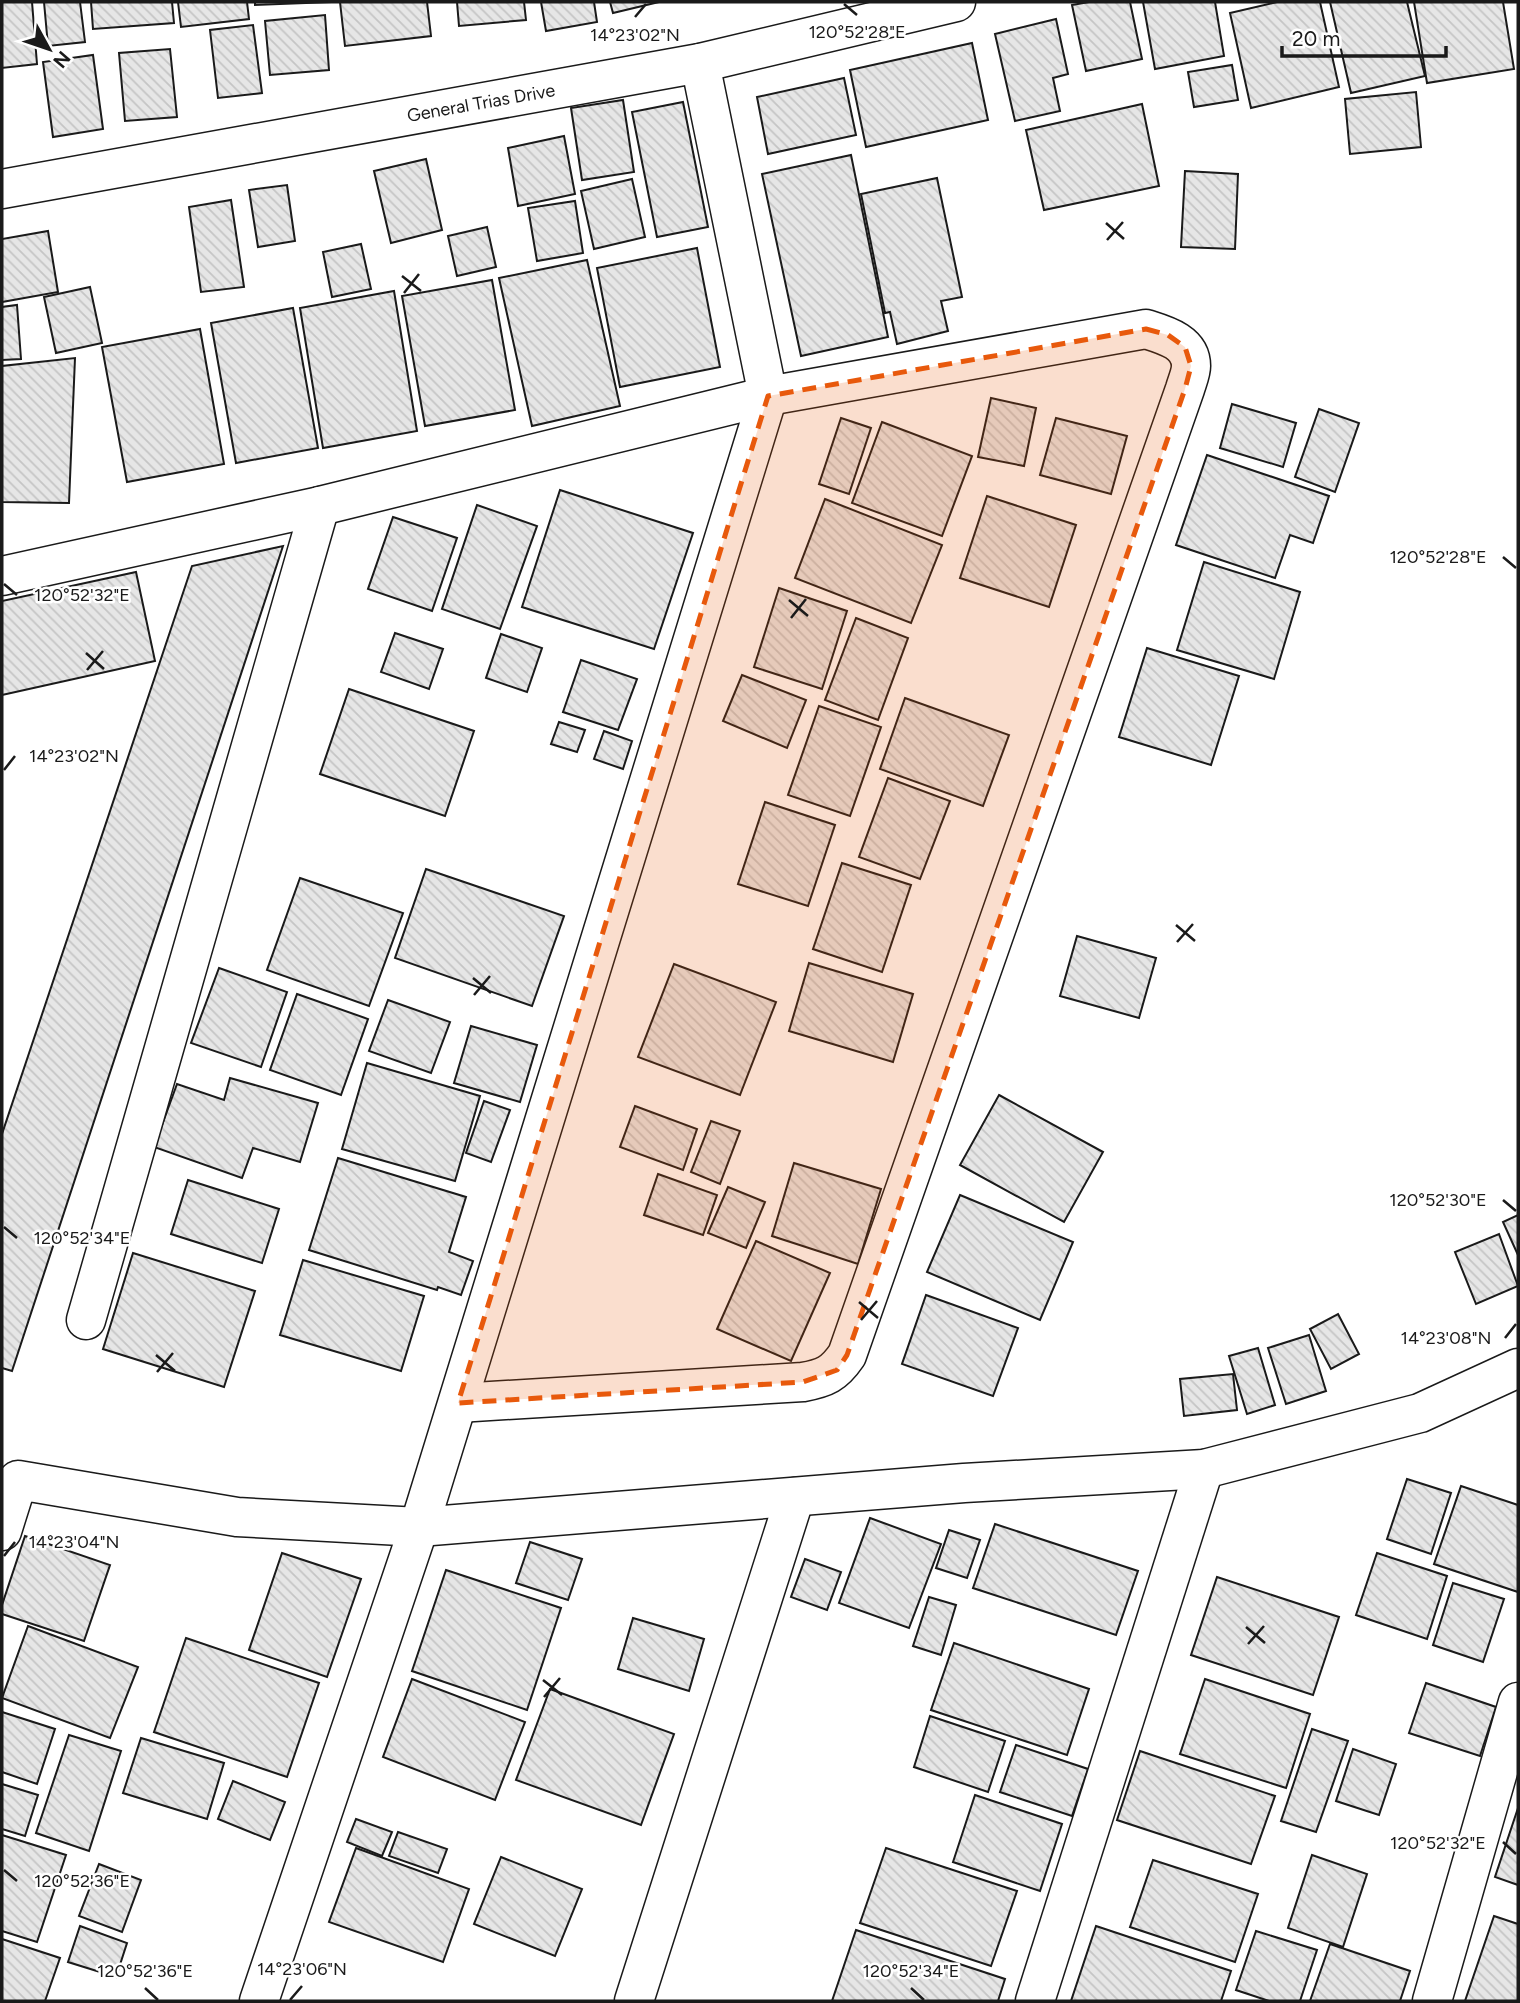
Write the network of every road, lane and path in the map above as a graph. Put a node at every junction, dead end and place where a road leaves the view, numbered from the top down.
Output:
1 (956, 2) edge
2 (700, 63) junction
3 (2, 189) edge
4 (768, 396) junction
5 (320, 506) junction
6 (2, 576) edge
7 (86, 1320) dead end
8 (1518, 1368) edge
9 (457, 1403) junction
10 (1204, 1469) junction
11 (795, 1497) junction
12 (419, 1527) junction
13 (2, 1531) edge
14 (1518, 1702) edge
15 (259, 2001) edge
16 (634, 2001) edge
17 (1035, 2001) edge
18 (1432, 2001) edge

1 - 2 street, General Trias Drive
2 - 3 street, General Trias Drive
2 - 4 street
4 - 5 street
4 - 9 street
4 - 9 street
5 - 6 street
5 - 7 street
8 - 10 street
9 - 12 street
10 - 11 street
10 - 17 street
11 - 12 street
11 - 16 street
12 - 13 street
12 - 15 street
14 - 18 street

